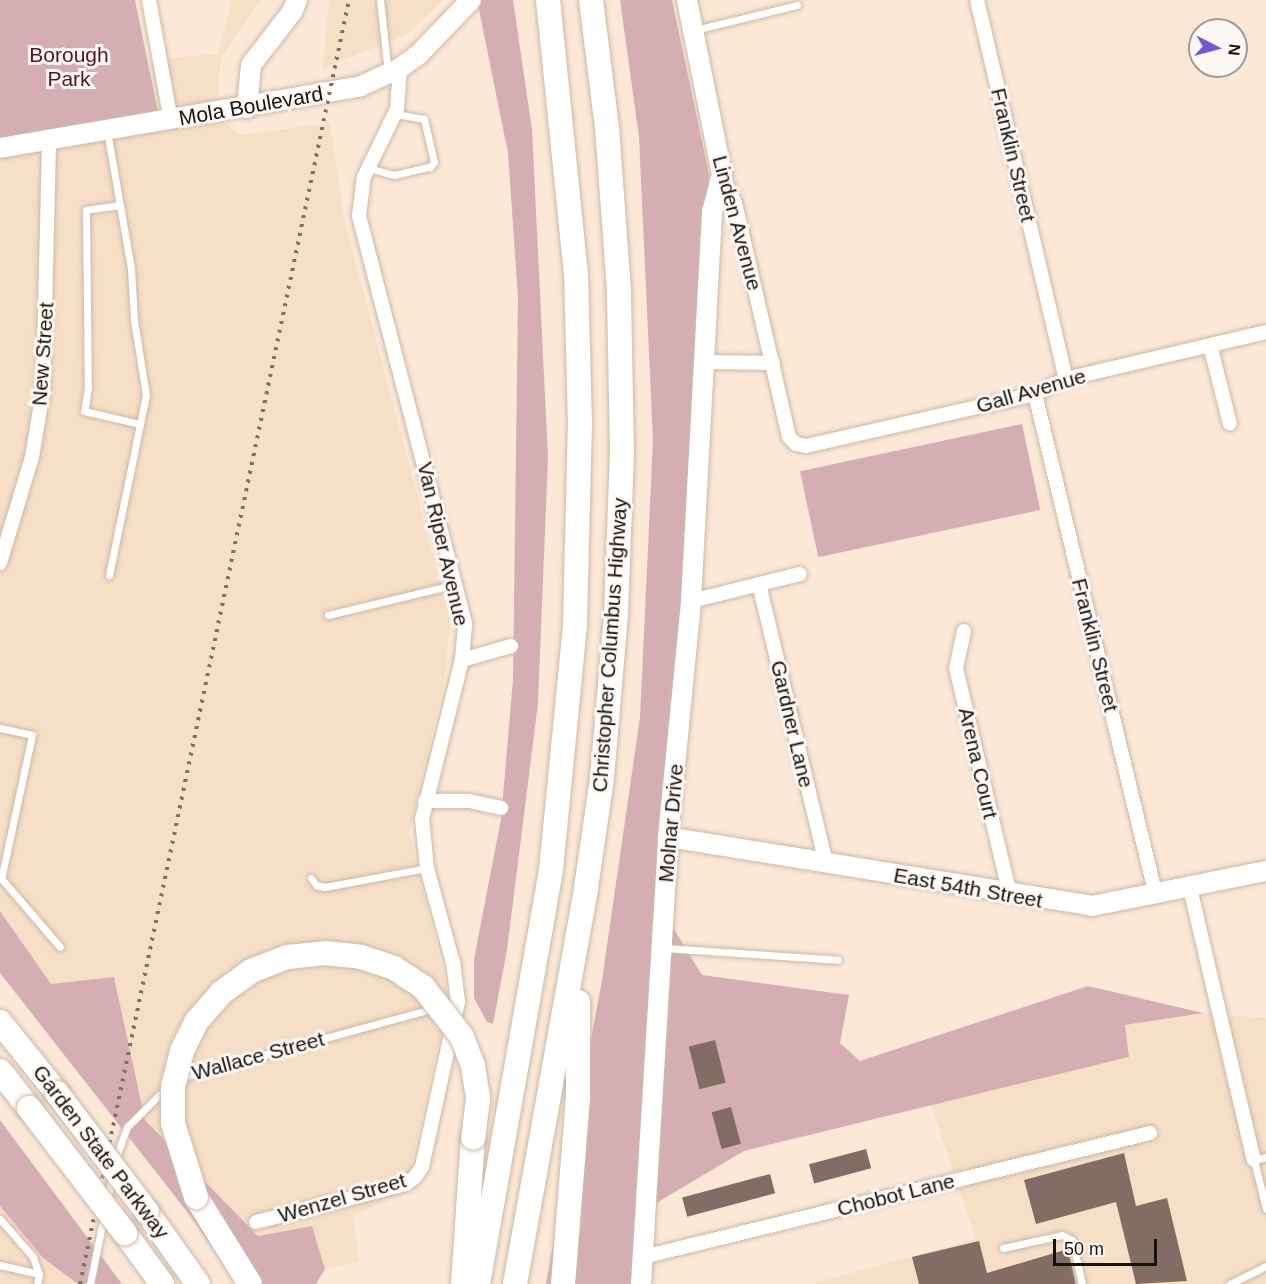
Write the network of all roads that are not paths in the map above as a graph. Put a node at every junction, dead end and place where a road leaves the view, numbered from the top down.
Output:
1 (149, 0) edge
2 (297, 0) edge
3 (380, 0) edge
4 (548, 0) edge
5 (591, 0) edge
6 (687, 0) edge
7 (977, 0) edge
8 (468, 1) edge
9 (797, 5) dead end
10 (695, 30) junction
11 (394, 71) junction
12 (247, 108) junction
13 (396, 114) junction
14 (171, 121) junction
15 (107, 131) junction
16 (49, 140) junction
17 (0, 148) edge
18 (369, 168) junction
19 (722, 174) junction
20 (120, 205) junction
21 (1266, 332) edge
22 (1210, 345) junction
23 (705, 362) junction
24 (773, 363) junction
25 (1066, 379) junction
26 (1035, 394) junction
27 (140, 424) junction
28 (1230, 424) dead end
29 (796, 444) joint
30 (0, 563) edge
31 (800, 574) dead end
32 (109, 575) dead end
33 (457, 584) junction
34 (759, 584) junction
35 (691, 601) junction
36 (328, 615) dead end
37 (964, 631) dead end
38 (511, 646) dead end
39 (462, 660) junction
40 (0, 728) edge
41 (425, 801) junction
42 (501, 807) dead end
43 (669, 837) junction
44 (826, 864) junction
45 (427, 868) junction
46 (1266, 871) edge
47 (1, 878) edge
48 (311, 878) dead end
49 (1190, 888) junction
50 (1010, 895) junction
51 (1156, 896) junction
52 (578, 936) junction
53 (60, 947) dead end
54 (662, 948) junction
55 (838, 960) dead end
56 (458, 1002) junction
57 (0, 1022) edge
58 (0, 1071) edge
59 (1150, 1133) dead end
60 (1260, 1159) edge
61 (422, 1167) joint
62 (1266, 1209) edge
63 (0, 1219) edge
64 (256, 1222) dead end
65 (1002, 1248) dead end
66 (643, 1257) junction
67 (0, 1266) edge
68 (1266, 1266) edge
69 (39, 1274) junction
70 (37, 1284) edge
71 (90, 1284) edge
72 (162, 1284) edge
73 (198, 1284) edge
74 (250, 1284) edge
75 (463, 1284) edge
76 (478, 1284) edge
77 (515, 1284) edge
78 (563, 1284) edge
79 (641, 1284) edge
80 (1082, 1284) edge
81 (1230, 1284) edge

1 - 14 street
2 - 12 street
3 - 11 lane
4 - 76 highway, Christopher Columbus Highway
5 - 52 highway, Christopher Columbus Highway
6 - 10 street, Linden Avenue
7 - 25 street, Franklin Street
8 - 11 street, Mola Boulevard
9 - 10 lane
10 - 19 street, Linden Avenue
11 - 12 street, Mola Boulevard
11 - 13 street, Van Riper Avenue
12 - 14 street, Mola Boulevard
13 - 18 street, Van Riper Avenue
13 - 18 lane
14 - 15 street, Mola Boulevard
15 - 16 street, Mola Boulevard
15 - 20 lane
16 - 17 street, Mola Boulevard
16 - 30 street, New Street
18 - 33 street, Van Riper Avenue
19 - 23 street, Molnar Drive
19 - 24 street, Linden Avenue
20 - 27 lane
20 - 27 lane
21 - 22 street, Gall Avenue
22 - 25 street, Gall Avenue
22 - 28 street
23 - 24 street
23 - 35 street, Molnar Drive
24 - 29 street, Linden Avenue
25 - 26 street, Gall Avenue
26 - 29 street, Gall Avenue
26 - 51 street, Franklin Street
27 - 32 lane
31 - 34 street
33 - 36 lane
33 - 39 street, Van Riper Avenue
34 - 35 street
34 - 44 street, Gardner Lane
35 - 43 street, Molnar Drive
37 - 50 street, Arena Court
38 - 39 street
39 - 41 street, Van Riper Avenue
40 - 47 lane
41 - 42 street
41 - 45 street, Van Riper Avenue
43 - 44 street, East 54th Street
43 - 54 street, Molnar Drive
44 - 50 street, East 54th Street
45 - 48 lane
45 - 56 street, Van Riper Avenue
46 - 49 street, East 54th Street
47 - 53 lane
49 - 51 street, East 54th Street
49 - 60 street
50 - 51 street, East 54th Street
52 - 77 highway, Christopher Columbus Highway
52 - 78 highway
54 - 55 lane
54 - 66 street, Molnar Drive
56 - 61 street, Van Riper Avenue
56 - 71 lane, Wallace Street
57 - 73 highway, Garden State Parkway, bridge
58 - 72 highway, Garden State Parkway, bridge
59 - 66 street, Chobot Lane
60 - 62 lane
61 - 64 street, Wenzel Street
63 - 69 lane
65 - 80 lane
66 - 79 street, Molnar Drive
67 - 69 lane
68 - 81 lane
69 - 70 lane
74 - 75 highway, bridge

